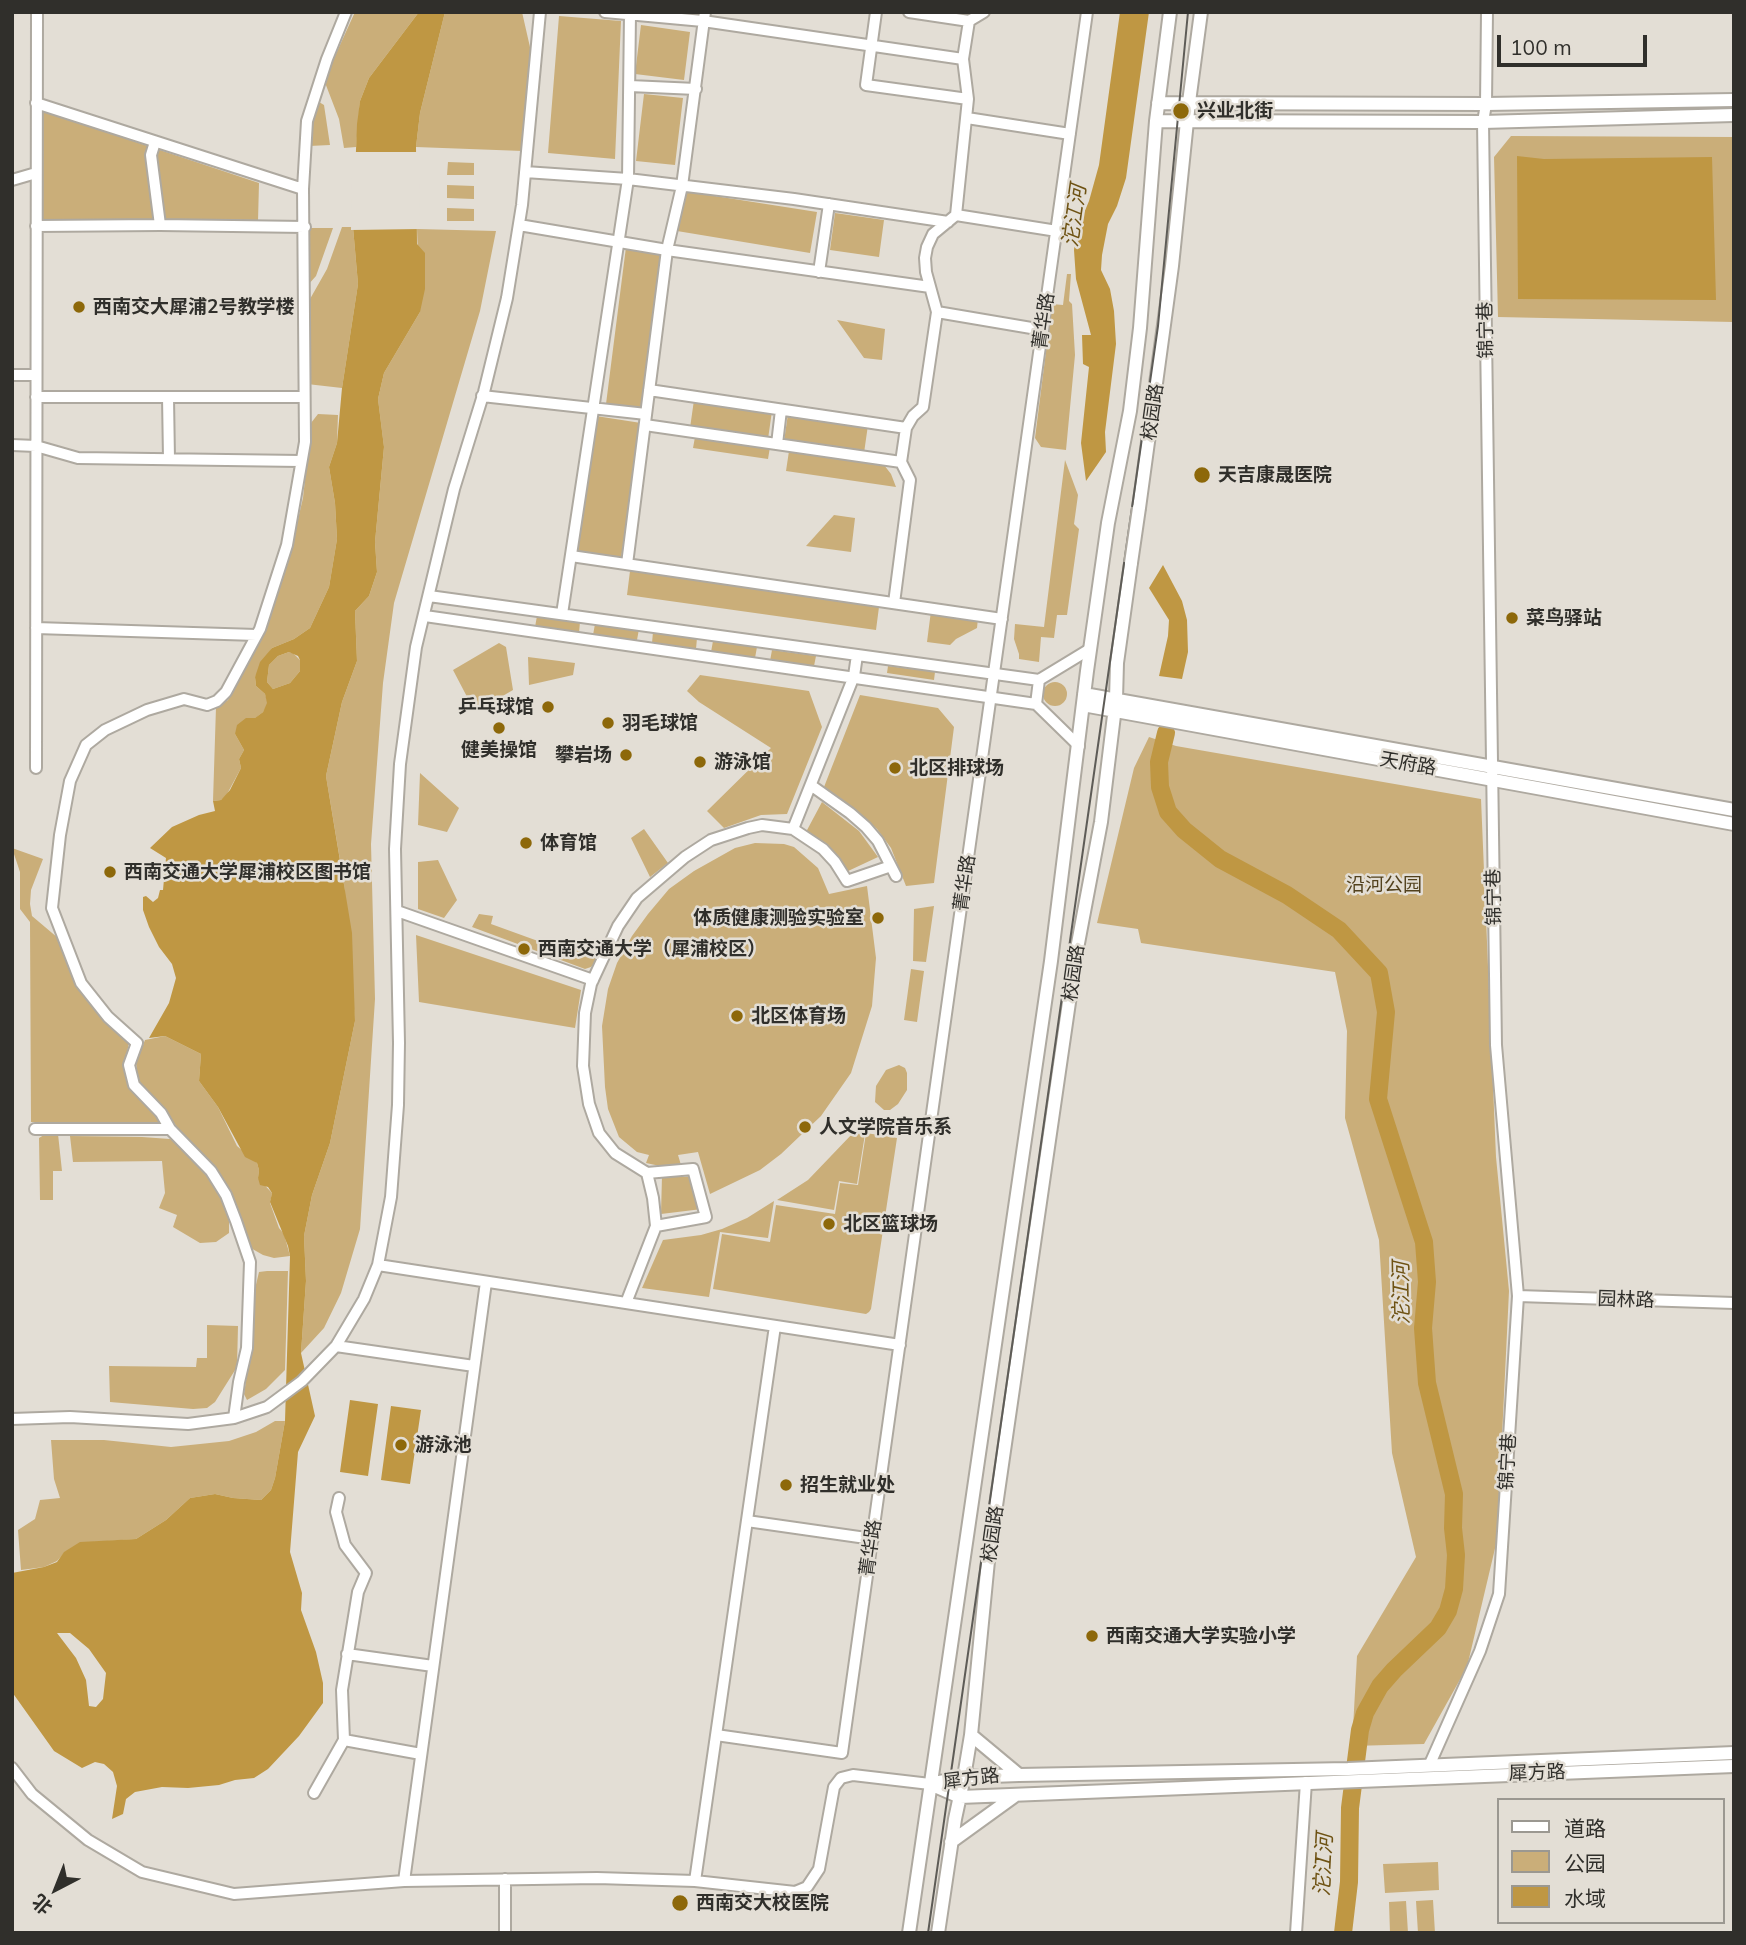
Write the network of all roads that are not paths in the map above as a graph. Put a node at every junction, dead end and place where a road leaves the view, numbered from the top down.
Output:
1 (37, 12) edge
2 (346, 12) edge
3 (540, 12) edge
4 (605, 12) edge
5 (876, 12) edge
6 (909, 12) edge
7 (984, 12) edge
8 (1087, 12) edge
9 (1170, 12) edge
10 (1200, 12) edge
11 (1487, 12) edge
12 (630, 14) junction
13 (704, 17) edge
14 (969, 22) junction
15 (871, 45) junction
16 (962, 59) junction
17 (631, 86) junction
18 (696, 89) junction
19 (968, 99) junction
20 (1734, 100) edge
21 (1189, 102) junction
22 (36, 103) junction
23 (1158, 103) junction
24 (1486, 104) junction
25 (1734, 115) edge
26 (967, 118) junction
27 (1156, 121) junction
28 (1187, 122) junction
29 (1483, 122) junction
30 (1070, 134) junction
31 (155, 142) junction
32 (525, 172) junction
33 (36, 173) junction
34 (628, 179) junction
35 (12, 180) edge
36 (682, 186) junction
37 (303, 190) junction
38 (829, 204) junction
39 (952, 218) junction
40 (160, 225) junction
41 (519, 225) junction
42 (36, 226) junction
43 (305, 227) junction
44 (1057, 230) junction
45 (619, 243) junction
46 (667, 250) junction
47 (819, 272) junction
48 (930, 287) junction
49 (937, 312) junction
50 (1043, 330) junction
51 (36, 374) junction
52 (12, 375) edge
53 (649, 390) junction
54 (482, 396) junction
55 (36, 397) junction
56 (168, 397) junction
57 (304, 397) junction
58 (593, 408) junction
59 (781, 410) junction
60 (645, 419) junction
61 (906, 428) junction
62 (777, 444) junction
63 (12, 445) edge
64 (36, 446) junction
65 (169, 459) junction
66 (302, 461) junction
67 (901, 462) junction
68 (571, 556) junction
69 (627, 564) junction
70 (429, 596) junction
71 (894, 603) junction
72 (562, 614) junction
73 (425, 616) junction
74 (1002, 618) junction
75 (36, 628) junction
76 (256, 635) junction
77 (1090, 649) junction
78 (857, 655) junction
79 (994, 673) junction
80 (854, 676) junction
81 (1039, 680) junction
82 (991, 698) junction
83 (1084, 699) junction
84 (1036, 704) junction
85 (1115, 705) junction
86 (1079, 746) junction
87 (36, 768) dead end
88 (1492, 774) junction
89 (812, 786) junction
90 (1734, 810) edge
91 (1734, 824) edge
92 (793, 829) junction
93 (397, 911) junction
94 (593, 979) junction
95 (35, 1129) dead end
96 (170, 1129) junction
97 (647, 1172) junction
98 (656, 1226) junction
99 (378, 1265) junction
100 (486, 1282) junction
101 (1518, 1296) junction
102 (626, 1303) junction
103 (1734, 1303) edge
104 (775, 1326) junction
105 (900, 1345) junction
106 (336, 1346) junction
107 (474, 1366) junction
108 (234, 1418) junction
109 (12, 1419) edge
110 (339, 1498) dead end
111 (747, 1521) junction
112 (873, 1539) junction
113 (347, 1654) junction
114 (433, 1665) junction
115 (716, 1735) junction
116 (971, 1735) junction
117 (344, 1740) junction
118 (421, 1754) junction
119 (1734, 1754) edge
120 (1429, 1766) junction
121 (1734, 1766) edge
122 (12, 1768) edge
123 (1019, 1774) junction
124 (1377, 1774) junction
125 (1347, 1775) junction
126 (964, 1777) junction
127 (1306, 1782) junction
128 (930, 1784) junction
129 (314, 1793) dead end
130 (1016, 1795) junction
131 (960, 1797) junction
132 (951, 1842) junction
133 (505, 1879) junction
134 (404, 1881) junction
135 (695, 1881) junction
136 (506, 1933) edge
137 (909, 1933) edge
138 (938, 1933) edge
139 (1296, 1933) edge

1 - 22 street
2 - 37 street
3 - 32 street
4 - 12 street
5 - 15 street
6 - 14 street
7 - 14 street
8 - 30 street, 菁华路
9 - 23 street, 校园路
10 - 21 street, 校园路
11 - 24 street, 锦宁巷
12 - 13 street
12 - 17 street
13 - 15 street
13 - 18 street
14 - 16 street
15 - 16 street
15 - 19 street
16 - 19 street
17 - 18 street
17 - 34 street
18 - 36 street
19 - 26 street
20 - 24 street
21 - 23 street
21 - 24 street
21 - 28 street, 校园路
22 - 31 street
22 - 33 street
23 - 27 street, 校园路
24 - 29 street, 锦宁巷
25 - 29 street
26 - 30 street
26 - 39 street
27 - 28 street
27 - 77 street, 校园路
28 - 29 street
28 - 85 street, 校园路, bridge
29 - 88 street, 锦宁巷
30 - 44 street, 菁华路
31 - 37 street
31 - 40 street
32 - 34 street
32 - 41 street
33 - 35 street
33 - 42 street
34 - 36 street
34 - 45 street
36 - 38 street
36 - 46 street
37 - 43 street
38 - 39 street
38 - 47 street
39 - 44 street
39 - 48 street
40 - 42 street
40 - 43 street
41 - 45 street
41 - 54 street
42 - 51 street
43 - 57 street
44 - 50 street, 菁华路
45 - 46 street
45 - 58 street
46 - 47 street
46 - 53 street
47 - 48 street
48 - 49 street
49 - 50 street
49 - 61 street
50 - 74 street, 菁华路
51 - 52 street
51 - 55 street
53 - 59 street
53 - 60 street
54 - 58 street
54 - 70 street
55 - 56 street
55 - 64 street
56 - 57 street
56 - 65 street
57 - 66 street
58 - 60 street
58 - 68 street
59 - 61 street
59 - 62 street
60 - 62 street
60 - 69 street
61 - 67 street
62 - 67 street
63 - 64 street
64 - 65 street
64 - 75 street
65 - 66 street
66 - 76 street
67 - 71 street
68 - 69 street
68 - 72 street
69 - 71 street
70 - 72 street
70 - 73 street
71 - 74 street
72 - 78 street
73 - 80 street
73 - 93 street
74 - 79 street, 菁华路
75 - 76 street
75 - 87 street
76 - 96 street
77 - 81 street
77 - 83 street, 校园路
78 - 79 street
78 - 80 street
79 - 81 street
79 - 82 street, 菁华路
80 - 82 street
80 - 89 street
81 - 84 street
82 - 84 street
82 - 105 street, 菁华路
83 - 85 street, 天府路
83 - 86 street, 校园路
84 - 86 street
85 - 88 street, 天府路
85 - 116 street, 校园路
86 - 128 street, 校园路
88 - 90 street, 天府路
88 - 91 street, 天府路
88 - 101 street, 锦宁巷
89 - 92 street
89 - 92 street
92 - 94 street
93 - 94 street
93 - 99 street
94 - 97 street
95 - 96 street
96 - 108 street
97 - 98 street
97 - 98 street
98 - 102 street
99 - 100 street
99 - 106 street
100 - 102 street
100 - 107 street
101 - 103 street, 园林路
101 - 120 street, 锦宁巷
102 - 104 street
104 - 105 street
104 - 111 street
105 - 112 street, 菁华路
106 - 107 street
106 - 108 street
107 - 114 street
108 - 109 street
110 - 113 street
111 - 112 street
111 - 115 street
112 - 115 street, 菁华路
113 - 114 street
113 - 117 street
114 - 118 street
115 - 135 street
116 - 123 street
116 - 126 street, 校园路
117 - 118 street
117 - 129 street
118 - 134 street
119 - 120 street, 犀方路
120 - 124 street, 犀方路
121 - 124 street, 犀方路
122 - 134 street
123 - 125 street, 犀方路
123 - 126 street, 犀方路
124 - 125 street, 犀方路
125 - 127 street, 犀方路
126 - 128 street, 犀方路
126 - 131 street, 校园路
127 - 130 street, 犀方路
127 - 139 street
128 - 131 street, 犀方路
128 - 135 street
128 - 137 street, 校园路
130 - 131 street, 犀方路
130 - 132 street
131 - 132 street, 校园路
132 - 138 street, 校园路
133 - 134 street
133 - 135 street
133 - 136 street

